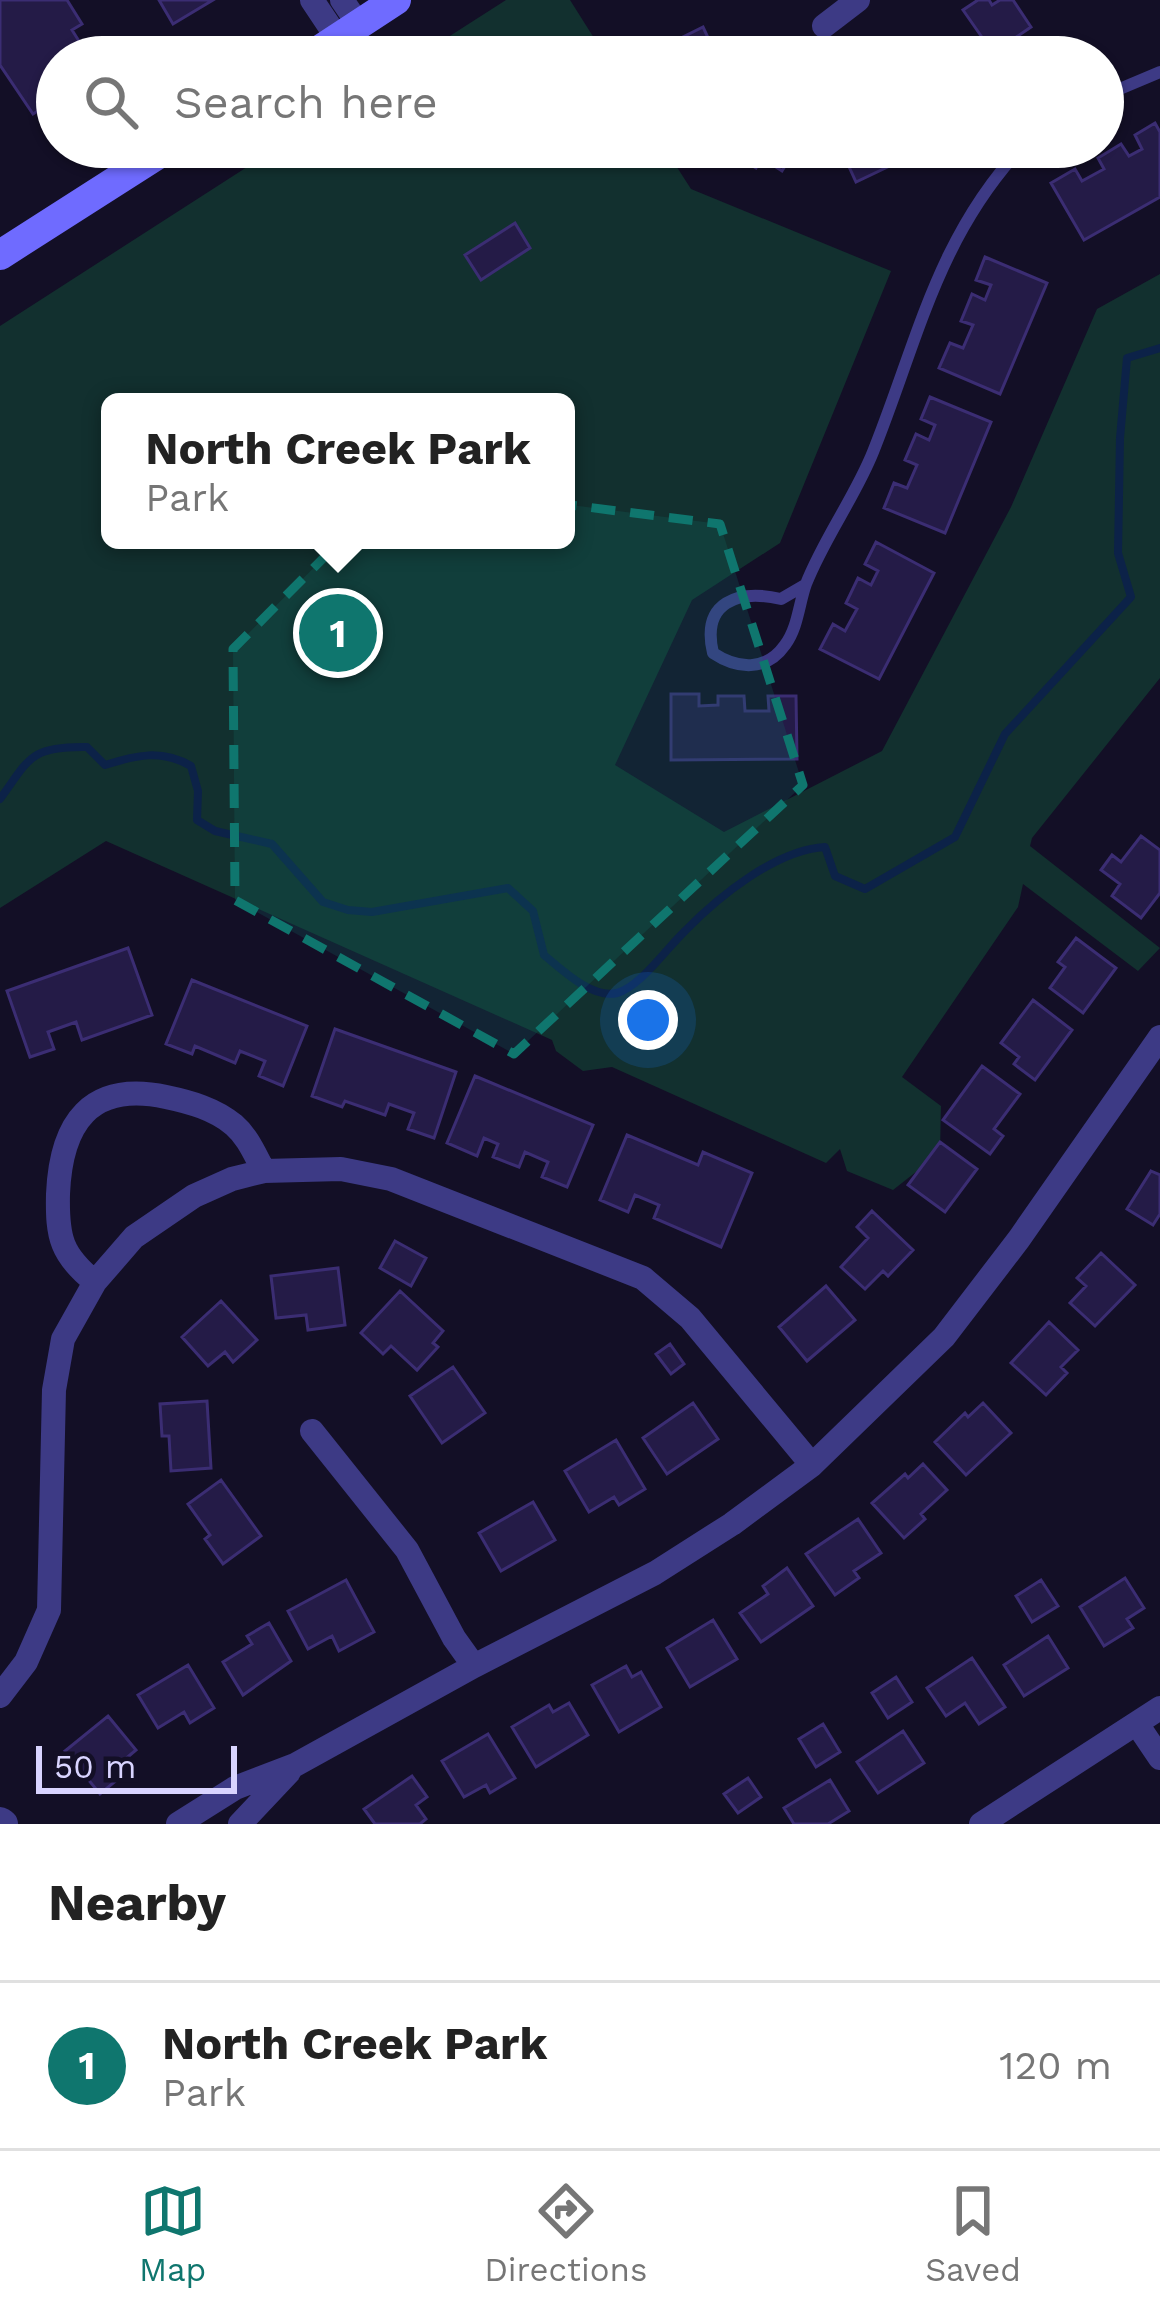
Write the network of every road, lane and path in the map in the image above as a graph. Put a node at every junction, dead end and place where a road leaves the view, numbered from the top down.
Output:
1 (312, 0) edge
2 (396, 0) edge
3 (858, 0) edge
4 (346, 21) edge
5 (824, 26) dead end
6 (1160, 72) edge
7 (1124, 87) edge
8 (136, 168) edge
9 (1005, 168) edge
10 (0, 255) edge
11 (806, 585) junction
12 (1160, 1036) edge
13 (264, 1172) junction
14 (95, 1282) junction
15 (312, 1431) dead end
16 (812, 1465) junction
17 (474, 1666) junction
18 (0, 1696) edge
19 (1160, 1708) edge
20 (1137, 1724) junction
21 (1160, 1759) edge
22 (295, 1766) junction
23 (178, 1824) edge
24 (240, 1824) edge
25 (981, 1824) edge

1 - 4 street
2 - 4 main road
3 - 5 street
6 - 7 lane
8 - 10 main road
9 - 11 lane
11 - 11 lane
12 - 16 street
13 - 14 street
13 - 14 street
13 - 16 street
14 - 18 street
15 - 17 street
16 - 17 street
17 - 22 street
19 - 20 street
20 - 21 street
20 - 25 street
22 - 23 street
22 - 24 street

